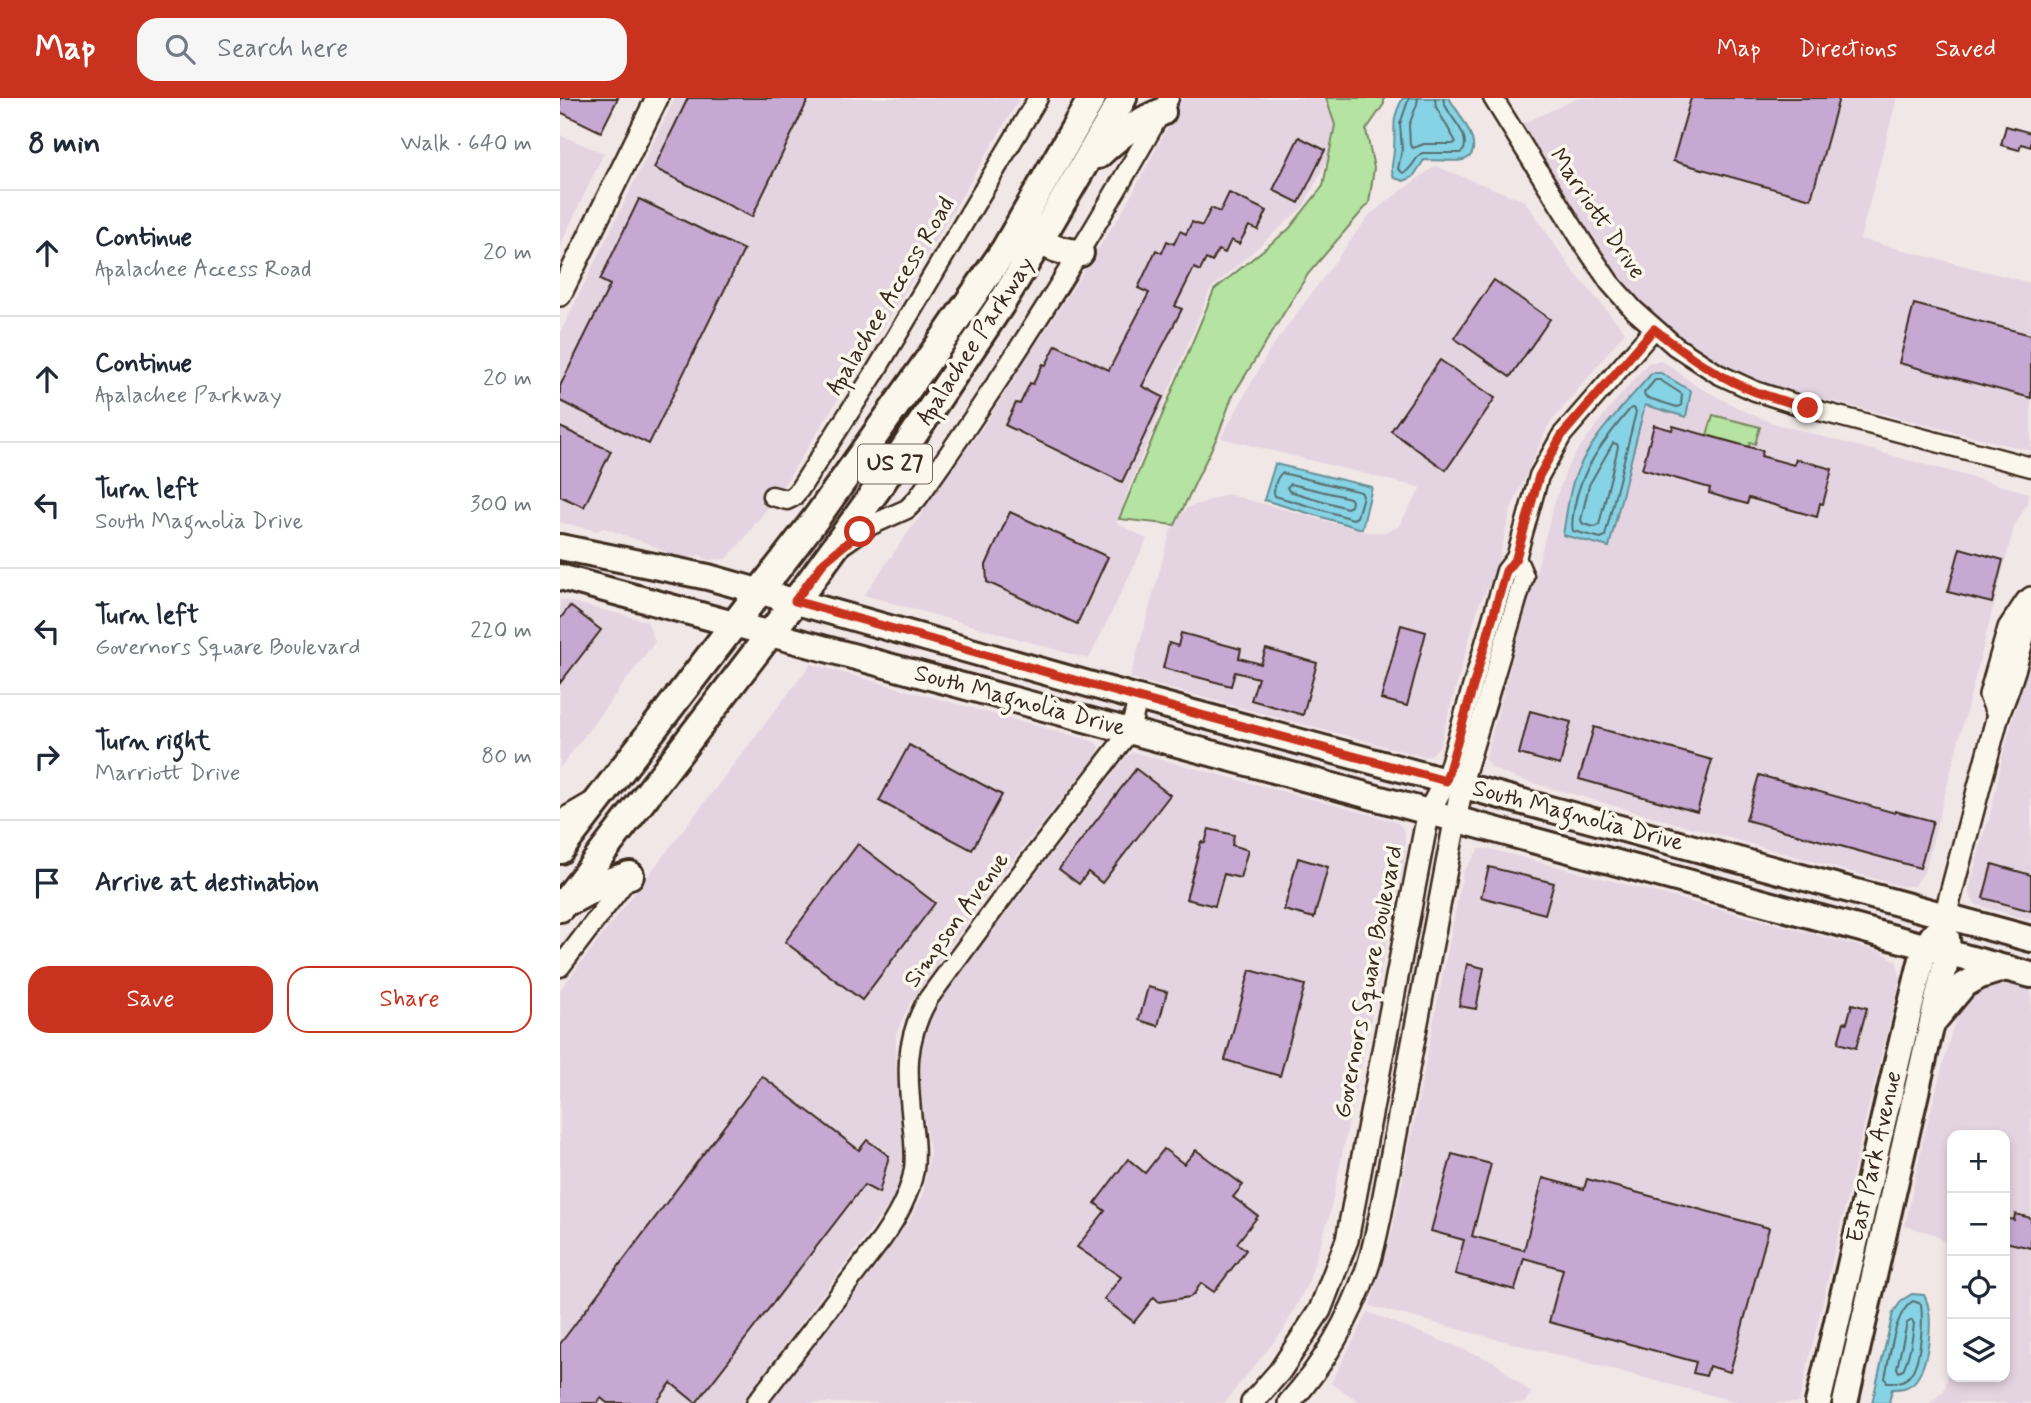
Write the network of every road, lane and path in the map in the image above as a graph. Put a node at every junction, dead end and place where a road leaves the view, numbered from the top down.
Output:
1 (657, 98) edge
2 (1038, 98) edge
3 (1092, 98) edge
4 (1123, 98) edge
5 (1493, 98) edge
6 (1165, 105) edge
7 (1074, 183) junction
8 (1034, 200) junction
9 (1040, 240) junction
10 (1080, 253) junction
11 (560, 295) edge
12 (1654, 329) junction
13 (2031, 467) edge
14 (772, 495) dead end
15 (560, 547) edge
16 (824, 562) junction
17 (560, 577) edge
18 (759, 591) junction
19 (2031, 597) edge
20 (795, 601) junction
21 (734, 624) junction
22 (2028, 632) edge
23 (769, 634) junction
24 (1138, 698) junction
25 (1998, 715) junction
26 (1130, 731) junction
27 (1454, 783) junction
28 (603, 794) junction
29 (1429, 812) junction
30 (1457, 819) junction
31 (560, 820) edge
32 (560, 850) edge
33 (630, 875) joint
34 (560, 909) edge
35 (1945, 916) junction
36 (2031, 939) edge
37 (1937, 950) junction
38 (560, 967) edge
39 (2006, 968) junction
40 (2031, 975) edge
41 (1932, 1023) junction
42 (1371, 1109) junction
43 (1400, 1116) junction
44 (1310, 1326) junction
45 (1335, 1341) junction
46 (756, 1403) edge
47 (1252, 1403) edge
48 (1289, 1403) edge
49 (1818, 1403) edge
50 (1845, 1403) edge

1 - 11 street
2 - 14 street, Apalachee Access Road
3 - 8 main road, Apalachee Parkway / US 27
4 - 7 main road, Apalachee Parkway / US 27
5 - 12 street, Marriott Drive
6 - 7 main road
6 - 10 street
7 - 9 main road, Apalachee Parkway / US 27
8 - 9 main road
8 - 18 main road, Apalachee Parkway / US 27
9 - 10 main road
9 - 16 main road, Apalachee Parkway / US 27
10 - 16 street
12 - 13 street, Marriott Drive
12 - 27 street, Governors Square Boulevard
15 - 18 main road, South Magnolia Drive
16 - 20 main road, Apalachee Parkway / US 27
17 - 21 main road, South Magnolia Drive
18 - 20 main road, South Magnolia Drive
18 - 21 main road, Apalachee Parkway / US 27
19 - 22 street, East Park Avenue
19 - 25 street, East Park Avenue
20 - 23 main road, Apalachee Parkway / US 27
20 - 24 main road, South Magnolia Drive
21 - 23 main road, South Magnolia Drive
21 - 28 main road, Apalachee Parkway / US 27
22 - 25 street, East Park Avenue
23 - 26 main road, South Magnolia Drive
23 - 34 main road, Apalachee Parkway / US 27
24 - 26 street, Simpson Avenue
24 - 27 main road, South Magnolia Drive
25 - 35 street, East Park Avenue
26 - 29 main road, South Magnolia Drive
26 - 46 street, Simpson Avenue
27 - 29 street, Governors Square Boulevard
27 - 30 street, Governors Square Boulevard
27 - 35 main road, South Magnolia Drive
28 - 31 street
28 - 32 main road, Apalachee Parkway / US 27
29 - 30 main road, South Magnolia Drive
29 - 42 street, Governors Square Boulevard
30 - 37 main road, South Magnolia Drive
30 - 43 street, Governors Square Boulevard
33 - 34 main road
33 - 38 street
35 - 36 main road, South Magnolia Drive
35 - 37 main road, East Park Avenue
37 - 39 main road, South Magnolia Drive
37 - 41 main road, East Park Avenue
37 - 49 main road, East Park Avenue
39 - 40 main road, South Magnolia Drive
39 - 41 main road
41 - 50 main road, East Park Avenue
42 - 43 street
42 - 44 street, Governors Square Boulevard
43 - 45 street, Governors Square Boulevard
44 - 45 street
44 - 47 street, Governors Square Boulevard
45 - 48 street, Governors Square Boulevard

